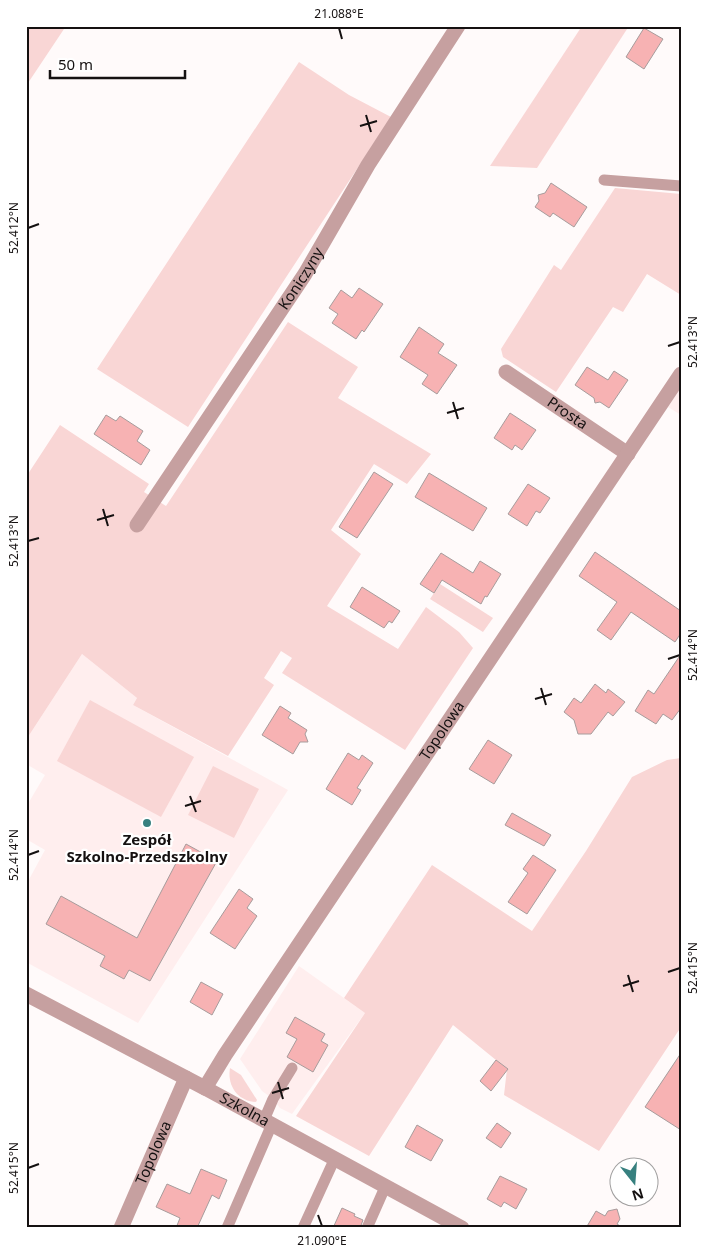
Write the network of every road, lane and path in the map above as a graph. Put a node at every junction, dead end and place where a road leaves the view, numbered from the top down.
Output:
1 (458, 26) edge
2 (604, 180) dead end
3 (681, 186) edge
4 (506, 372) dead end
5 (681, 374) edge
6 (628, 454) junction
7 (137, 525) dead end
8 (26, 994) edge
9 (292, 1068) dead end
10 (186, 1078) junction
11 (205, 1088) junction
12 (268, 1122) junction
13 (335, 1158) junction
14 (386, 1185) junction
15 (121, 1228) edge
16 (227, 1228) edge
17 (303, 1228) edge
18 (368, 1228) edge
19 (462, 1228) edge

1 - 7 street, Koniczyny
2 - 3 lane
4 - 6 street, Prosta
5 - 6 street, Topolowa
6 - 11 street, Topolowa
8 - 10 street, Szkolna
9 - 12 lane
10 - 11 street, Szkolna
10 - 15 street, Topolowa
11 - 12 street, Szkolna
12 - 13 street, Szkolna
12 - 16 lane
13 - 14 street, Szkolna
13 - 17 lane
14 - 18 lane
14 - 19 street, Szkolna

